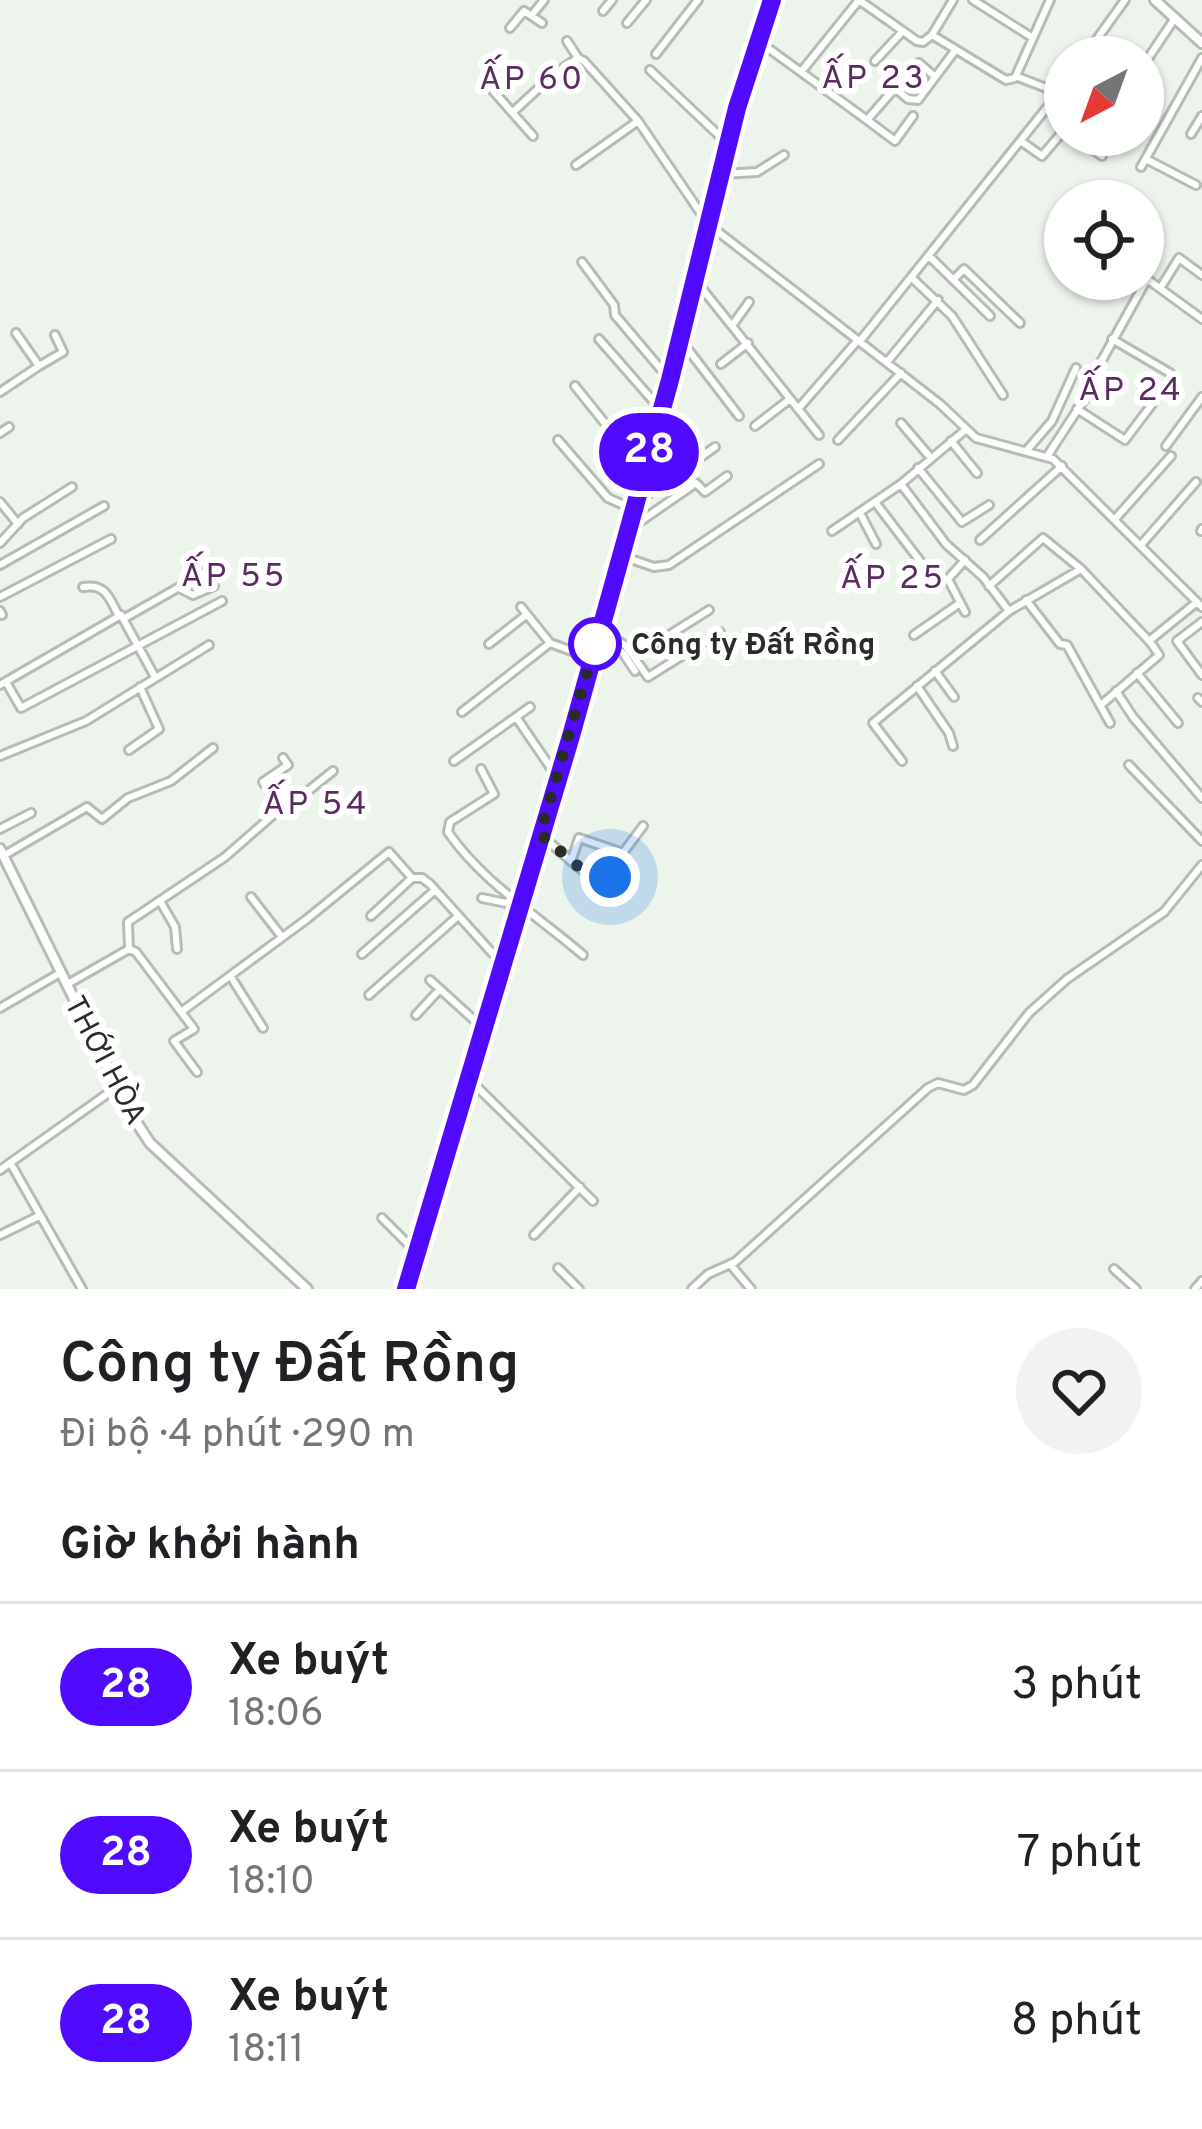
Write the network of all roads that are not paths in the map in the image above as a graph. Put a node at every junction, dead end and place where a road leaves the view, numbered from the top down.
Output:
1 (544, 0) edge
2 (612, 0) edge
3 (646, 0) edge
4 (698, 0) edge
5 (772, 0) edge
6 (953, 0) edge
7 (974, 0) edge
8 (1050, 0) edge
9 (1125, 0) edge
10 (1155, 0) edge
11 (603, 10) dead end
12 (532, 15) junction
13 (1175, 18) junction
14 (542, 23) dead end
15 (628, 23) dead end
16 (510, 28) dead end
17 (902, 31) junction
18 (932, 35) junction
19 (1099, 36) edge
20 (1163, 36) edge
21 (1033, 38) junction
22 (567, 40) dead end
23 (757, 40) junction
24 (1202, 43) edge
25 (955, 51) junction
26 (656, 54) dead end
27 (578, 58) junction
28 (1202, 58) edge
29 (875, 62) dead end
30 (919, 63) dead end
31 (650, 70) dead end
32 (801, 72) junction
33 (934, 76) junction
34 (1016, 76) junction
35 (488, 85) dead end
36 (1044, 86) edge
37 (514, 111) junction
38 (1044, 115) edge
39 (913, 116) dead end
40 (1202, 116) edge
41 (867, 120) junction
42 (638, 121) junction
43 (1191, 134) dead end
44 (533, 136) dead end
45 (1022, 142) junction
46 (728, 144) junction
47 (1044, 154) edge
48 (784, 155) dead end
49 (576, 166) dead end
50 (720, 174) junction
51 (1196, 185) dead end
52 (708, 224) junction
53 (930, 257) junction
54 (582, 262) dead end
55 (1202, 275) edge
56 (694, 278) junction
57 (912, 278) junction
58 (953, 280) junction
59 (1164, 282) edge
60 (1164, 289) edge
61 (938, 299) junction
62 (1135, 300) edge
63 (749, 302) dead end
64 (990, 316) dead end
65 (1202, 319) edge
66 (1020, 322) dead end
67 (733, 325) junction
68 (16, 333) dead end
69 (55, 335) dead end
70 (599, 339) dead end
71 (680, 339) junction
72 (1112, 339) junction
73 (859, 340) junction
74 (748, 343) junction
75 (887, 362) junction
76 (721, 364) dead end
77 (39, 366) junction
78 (1076, 368) dead end
79 (1096, 370) dead end
80 (901, 373) junction
81 (1170, 373) dead end
82 (670, 380) junction
83 (575, 386) dead end
84 (1165, 387) dead end
85 (1091, 389) dead end
86 (0, 392) edge
87 (1003, 395) dead end
88 (1202, 397) edge
89 (790, 399) junction
90 (798, 409) junction
91 (662, 410) junction
92 (1077, 410) junction
93 (740, 416) dead end
94 (902, 422) dead end
95 (755, 426) dead end
96 (9, 428) dead end
97 (964, 430) junction
98 (0, 433) edge
99 (819, 435) dead end
100 (558, 440) dead end
101 (838, 440) dead end
102 (951, 441) junction
103 (1166, 446) dead end
104 (715, 447) dead end
105 (1027, 450) junction
106 (1048, 455) junction
107 (1171, 456) dead end
108 (930, 457) junction
109 (819, 464) dead end
110 (1062, 466) junction
111 (918, 468) junction
112 (644, 472) junction
113 (977, 473) dead end
114 (727, 476) dead end
115 (1196, 482) dead end
116 (901, 484) junction
117 (73, 487) dead end
118 (0, 502) edge
119 (875, 502) junction
120 (988, 505) dead end
121 (104, 506) dead end
122 (634, 506) junction
123 (860, 513) junction
124 (1116, 518) junction
125 (18, 524) junction
126 (626, 531) junction
127 (832, 531) dead end
128 (111, 539) dead end
129 (980, 541) dead end
130 (0, 543) edge
131 (876, 544) dead end
132 (1141, 545) junction
133 (619, 555) junction
134 (965, 560) junction
135 (920, 561) dead end
136 (0, 565) edge
137 (1081, 569) junction
138 (204, 574) dead end
139 (214, 586) dead end
140 (989, 586) junction
141 (83, 587) dead end
142 (179, 588) junction
143 (0, 597) edge
144 (1026, 600) junction
145 (222, 601) dead end
146 (960, 603) junction
147 (1200, 605) edge
148 (709, 610) dead end
149 (1009, 611) junction
150 (965, 612) dead end
151 (121, 617) junction
152 (1200, 627) edge
153 (720, 632) dead end
154 (598, 634) junction
155 (914, 635) dead end
156 (1149, 641) junction
157 (550, 643) junction
158 (489, 644) dead end
159 (209, 645) dead end
160 (139, 647) junction
161 (634, 657) junction
162 (591, 658) junction
163 (635, 670) dead end
164 (935, 671) junction
165 (1137, 674) junction
166 (1202, 675) edge
167 (155, 676) junction
168 (3, 684) edge
169 (917, 686) junction
170 (140, 687) junction
171 (1117, 691) junction
172 (954, 697) dead end
173 (1101, 705) junction
174 (530, 707) dead end
175 (462, 712) dead end
176 (516, 717) junction
177 (1110, 723) dead end
178 (1178, 723) dead end
179 (953, 746) dead end
180 (213, 748) dead end
181 (129, 750) dead end
182 (0, 756) edge
183 (283, 758) dead end
184 (902, 760) dead end
185 (454, 761) dead end
186 (1130, 764) dead end
187 (481, 770) dead end
188 (333, 772) dead end
189 (557, 777) junction
190 (1202, 798) edge
191 (281, 808) junction
192 (31, 813) dead end
193 (643, 826) dead end
194 (0, 830) edge
195 (540, 834) junction
196 (1202, 841) edge
197 (2, 852) edge
198 (571, 861) junction
199 (1202, 865) edge
200 (610, 877) dead end
201 (412, 878) junction
202 (435, 890) junction
203 (251, 897) dead end
204 (482, 898) dead end
205 (516, 900) junction
206 (160, 901) junction
207 (371, 916) dead end
208 (457, 917) junction
209 (282, 937) junction
210 (129, 949) junction
211 (176, 949) dead end
212 (362, 954) dead end
213 (583, 956) dead end
214 (502, 964) junction
215 (59, 974) junction
216 (231, 977) junction
217 (430, 980) dead end
218 (66, 985) junction
219 (440, 989) junction
220 (369, 995) dead end
221 (0, 1008) edge
222 (182, 1012) junction
223 (416, 1015) dead end
224 (263, 1028) dead end
225 (484, 1030) junction
226 (197, 1072) dead end
227 (468, 1078) junction
228 (117, 1087) junction
229 (11, 1164) junction
230 (0, 1170) edge
231 (580, 1187) junction
232 (593, 1201) dead end
233 (39, 1216) junction
234 (382, 1218) dead end
235 (0, 1234) edge
236 (534, 1234) dead end
237 (416, 1252) junction
238 (730, 1264) junction
239 (558, 1268) dead end
240 (1114, 1269) dead end
241 (1202, 1281) edge
242 (82, 1289) edge
243 (307, 1289) edge
244 (406, 1289) edge
245 (579, 1289) edge
246 (692, 1289) edge
247 (751, 1289) edge
248 (1136, 1289) edge
249 (1195, 1289) edge

1 - 12 street
2 - 11 street
3 - 15 street
4 - 26 street
5 - 23 main road
6 - 18 street
7 - 21 street
8 - 21 street
9 - 19 street
10 - 13 main road
12 - 14 street
12 - 16 street
13 - 20 street
13 - 24 main road
17 - 18 street
17 - 29 street
17 - 32 street
18 - 25 street
21 - 34 street
22 - 27 street
23 - 32 street
23 - 46 main road
25 - 33 street
25 - 34 street
27 - 37 street
27 - 42 street
28 - 51 street
30 - 33 street
31 - 46 street
32 - 41 street
33 - 41 street
34 - 36 street
35 - 37 street
37 - 44 street
38 - 45 street
39 - 41 street
40 - 43 street
42 - 49 street
42 - 52 street
45 - 47 street
45 - 53 street
46 - 50 main road
48 - 50 street
50 - 52 main road
52 - 56 main road
52 - 73 street
53 - 57 street
53 - 58 street
54 - 82 street
55 - 59 street
56 - 67 street
56 - 71 main road
57 - 61 street
57 - 73 street
58 - 64 street
58 - 66 street
60 - 65 street
61 - 75 street
61 - 87 street
62 - 72 street
63 - 67 street
67 - 74 street
68 - 77 street
69 - 77 street
70 - 91 street
71 - 82 main road
71 - 93 street
72 - 79 street
72 - 81 street
73 - 75 street
73 - 90 street
74 - 76 street
74 - 89 street
75 - 80 street
77 - 86 street
78 - 105 street
80 - 97 street
80 - 101 street
82 - 91 main road
83 - 112 street
84 - 92 street
85 - 92 street
88 - 103 street
89 - 90 street
89 - 95 street
90 - 99 street
91 - 112 main road
92 - 106 street
94 - 108 street
96 - 98 street
97 - 102 street
97 - 105 street
100 - 122 street
102 - 108 street
102 - 113 street
104 - 122 street
105 - 106 street
106 - 110 street
107 - 124 street
108 - 111 street
109 - 133 street
110 - 124 street
110 - 129 street
111 - 116 street
111 - 120 street
112 - 122 main road
114 - 126 street
115 - 132 street
116 - 119 street
116 - 134 street
117 - 125 street
118 - 125 street
119 - 123 street
119 - 135 street
121 - 136 street
122 - 126 main road
123 - 127 street
123 - 131 street
124 - 132 street
125 - 130 street
126 - 133 main road
128 - 143 street
132 - 147 street
133 - 154 main road
134 - 140 street
134 - 146 street
137 - 140 street
137 - 144 street
137 - 156 street
138 - 142 street
139 - 142 street
140 - 149 street
141 - 151 street
142 - 151 street
144 - 149 street
144 - 173 street
145 - 160 street
146 - 150 street
146 - 155 street
147 - 156 street
148 - 161 street
149 - 164 street
151 - 160 street
151 - 168 street
152 - 166 street
153 - 161 street
154 - 161 street
154 - 162 main road
154 - 163 street
156 - 165 street
157 - 158 street
157 - 162 street
157 - 175 street
159 - 167 street
160 - 167 street
160 - 168 street
162 - 189 main road
164 - 169 street
164 - 172 street
165 - 171 street
165 - 178 street
167 - 170 street
169 - 179 street
169 - 184 street
170 - 181 street
170 - 182 street
171 - 173 street
171 - 190 street
173 - 177 street
174 - 176 street
176 - 185 street
176 - 189 street
180 - 197 street
183 - 191 street
186 - 196 street
187 - 205 street
188 - 191 street
189 - 195 main road
191 - 206 street
192 - 194 street
193 - 198 street
195 - 198 street
195 - 205 main road
197 - 215 main road, THỚI HÒA
198 - 200 street
199 - 238 street
201 - 202 street
201 - 207 street
201 - 209 street
202 - 208 street
202 - 212 street
203 - 209 street
204 - 205 street
205 - 213 street
205 - 214 main road
206 - 210 street
206 - 211 street
208 - 214 street
208 - 220 street
209 - 216 street
210 - 218 street
210 - 222 street
214 - 225 main road
215 - 218 main road, THỚI HÒA
215 - 221 street
216 - 222 street
216 - 224 street
217 - 219 street
218 - 228 main road, THỚI HÒA
219 - 223 street
219 - 225 street
222 - 226 street
225 - 227 main road
227 - 231 street
227 - 237 main road
228 - 229 street
228 - 243 main road, THỚI HÒA
229 - 230 street
229 - 233 street
231 - 232 street
231 - 236 street
233 - 235 street
233 - 242 street
234 - 237 street
237 - 244 main road
238 - 246 street
238 - 247 street
239 - 245 street
240 - 248 street
241 - 249 street

